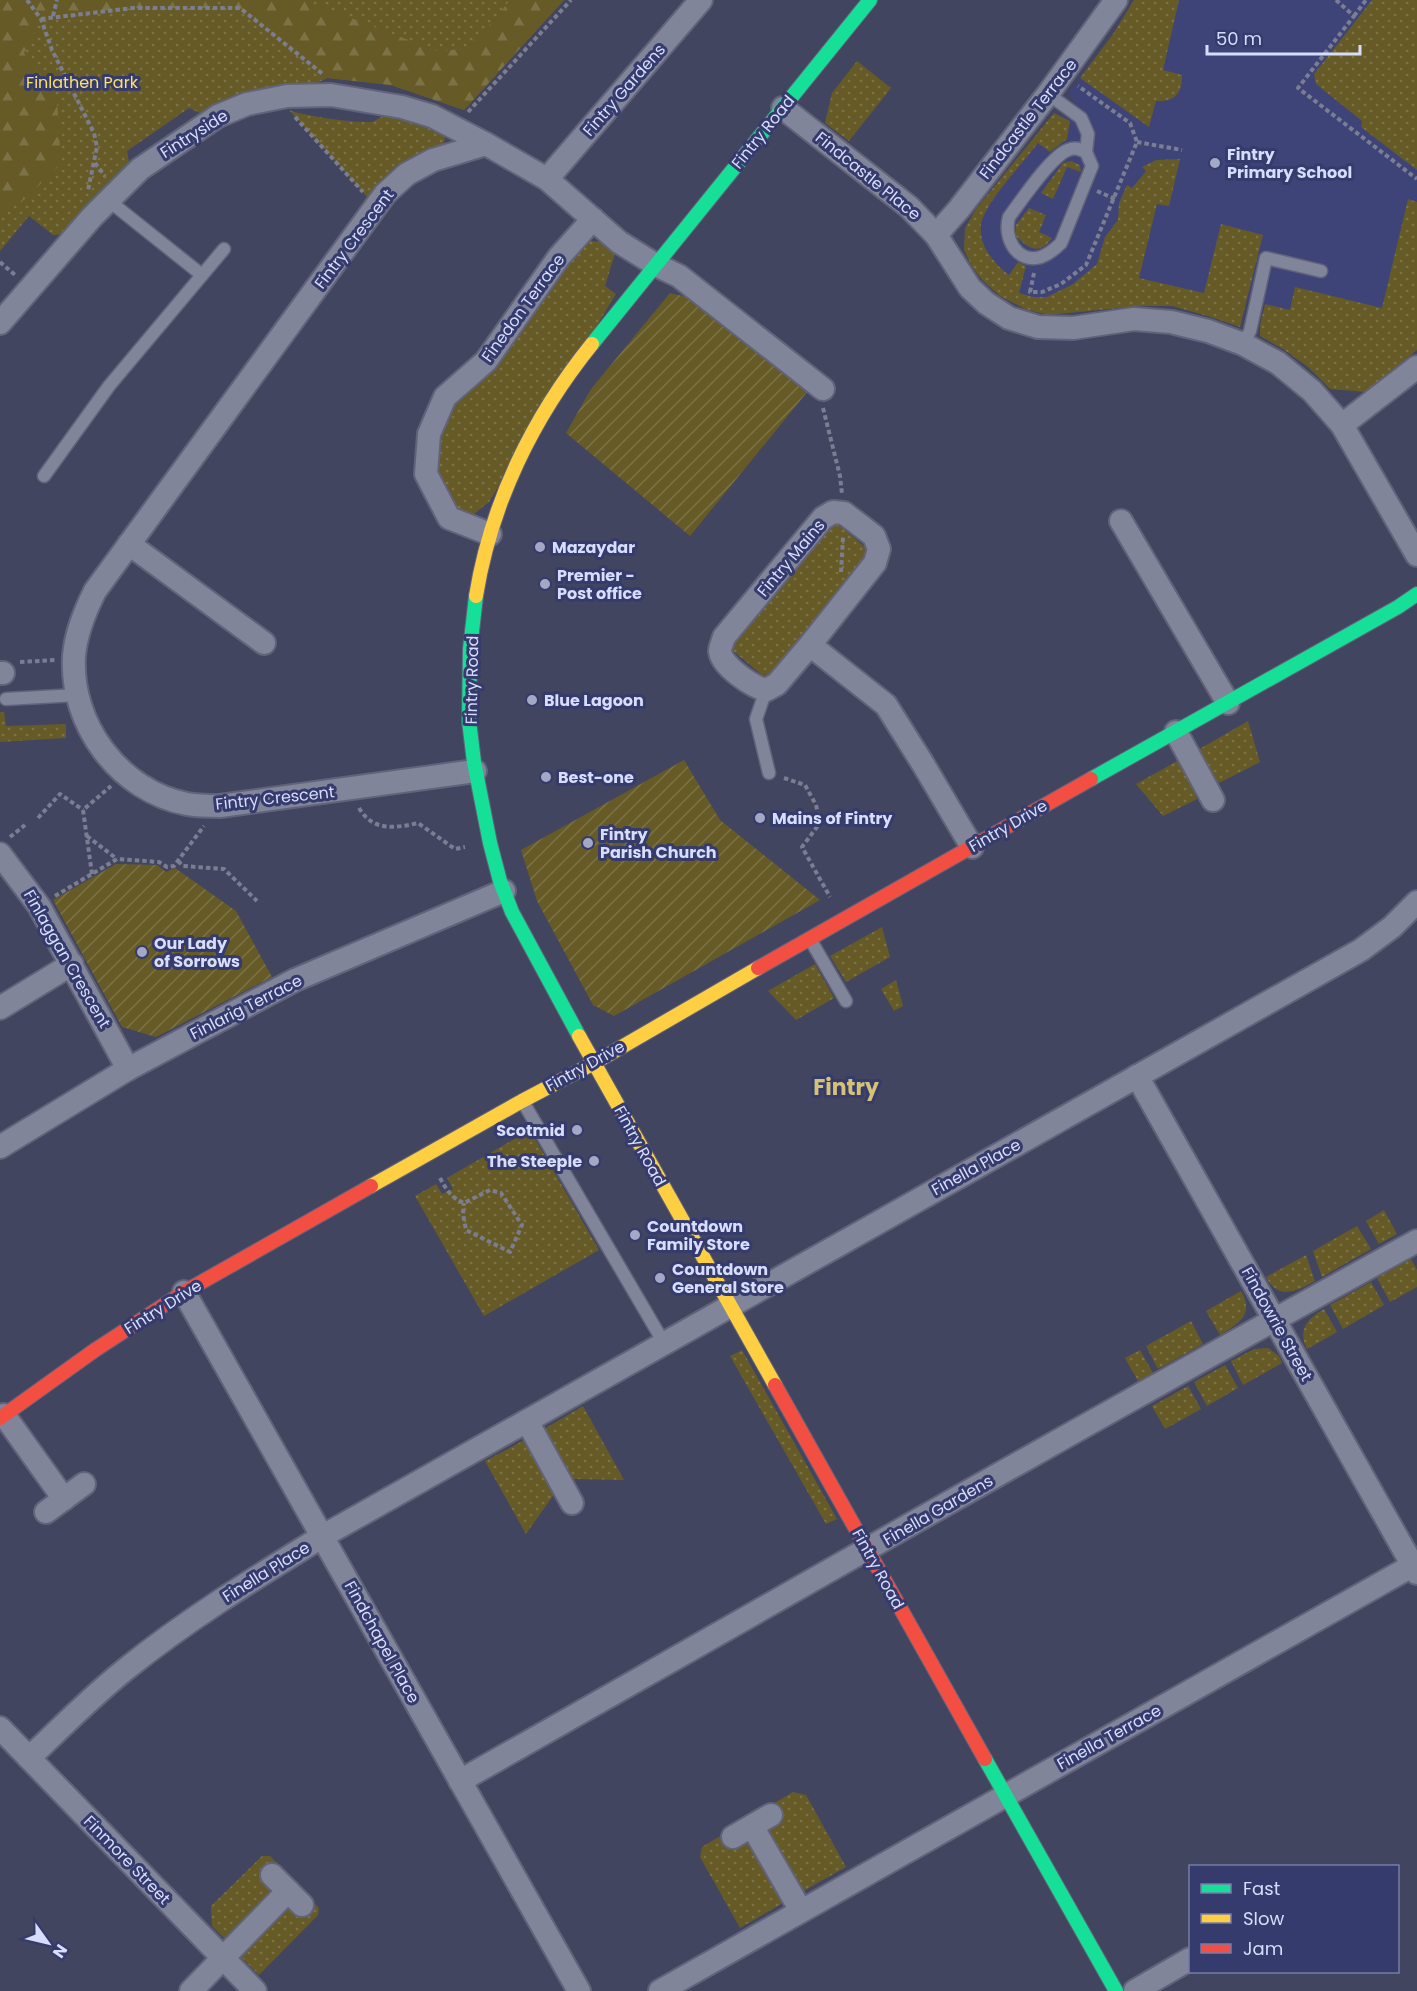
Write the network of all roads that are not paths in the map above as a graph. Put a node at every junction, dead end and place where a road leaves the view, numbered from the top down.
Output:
1 (701, 0) edge
2 (870, 0) edge
3 (1116, 0) edge
4 (1048, 94) junction
5 (783, 108) junction
6 (486, 144) junction
7 (1086, 152) junction
8 (547, 179) junction
9 (108, 200) junction
10 (592, 219) junction
11 (936, 235) junction
12 (224, 249) dead end
13 (656, 265) junction
14 (1321, 271) dead end
15 (202, 275) junction
16 (0, 323) edge
17 (1243, 344) junction
18 (1417, 367) edge
19 (823, 389) dead end
20 (1342, 425) junction
21 (44, 476) dead end
22 (1121, 521) dead end
23 (490, 534) junction
24 (129, 544) junction
25 (1417, 555) edge
26 (1417, 594) edge
27 (264, 643) dead end
28 (810, 645) junction
29 (766, 690) junction
30 (77, 695) junction
31 (6, 699) dead end
32 (1228, 703) junction
33 (1176, 732) junction
34 (475, 771) junction
35 (769, 773) road end
36 (1213, 800) dead end
37 (972, 847) junction
38 (3, 864) edge
39 (504, 891) junction
40 (1417, 902) edge
41 (809, 938) junction
42 (72, 964) junction
43 (846, 1001) dead end
44 (0, 1008) edge
45 (594, 1063) junction
46 (128, 1069) junction
47 (1137, 1076) junction
48 (522, 1101) junction
49 (0, 1147) edge
50 (1417, 1241) edge
51 (184, 1292) junction
52 (729, 1306) junction
53 (1274, 1320) junction
54 (664, 1343) junction
55 (2, 1416) edge
56 (527, 1421) junction
57 (84, 1484) dead end
58 (64, 1498) junction
59 (572, 1503) dead end
60 (46, 1512) dead end
61 (322, 1536) junction
62 (868, 1550) junction
63 (1416, 1567) edge
64 (0, 1728) edge
65 (29, 1758) junction
66 (460, 1780) junction
67 (1006, 1795) junction
68 (752, 1826) dead end
69 (288, 1890) dead end
70 (801, 1911) junction
71 (222, 1957) junction
72 (1189, 1960) edge
73 (190, 1991) edge
74 (255, 1991) edge
75 (579, 1991) edge
76 (660, 1991) edge
77 (1116, 1991) edge
78 (1135, 1991) edge

1 - 8 street, Fintry Gardens
2 - 5 street, Fintry Road
3 - 4 street, Findcastle Terrace
4 - 7 lane
4 - 11 street, Findcastle Terrace
5 - 11 street, Findcastle Place
5 - 13 street, Fintry Road
6 - 8 street
6 - 9 street, Fintryside
6 - 24 street, Fintry Crescent
7 - 7 lane
8 - 10 street
9 - 15 lane
9 - 16 street, Fintryside
10 - 13 street
10 - 23 street, Finedon Terrace
11 - 17 street, Findcastle Place
12 - 15 lane
13 - 19 street
13 - 23 street, Fintry Road
14 - 17 lane
15 - 21 lane
17 - 20 street, Findcastle Place
18 - 20 street
20 - 25 street, Findcastle Place
22 - 32 street
23 - 34 street, Fintry Road
24 - 27 street
24 - 30 street, Fintry Crescent
26 - 32 street, Fintry Drive
28 - 29 street, Fintry Mains
28 - 29 street, Fintry Mains
28 - 37 street
29 - 35 lane
30 - 31 lane
30 - 34 street, Fintry Crescent
32 - 33 street, Fintry Drive
33 - 36 street
33 - 37 street, Fintry Drive
34 - 39 street, Fintry Road
37 - 41 street, Fintry Drive
38 - 42 street, Finlaggan Crescent
39 - 45 street, Fintry Road
39 - 46 street, Finlarig Terrace
40 - 47 street, Finella Place
41 - 43 lane
41 - 45 street, Fintry Drive
42 - 44 street
42 - 46 street, Finlaggan Crescent
45 - 48 street, Fintry Drive
45 - 52 street, Fintry Road
46 - 49 street, Finlarig Terrace
47 - 52 street, Finella Place
47 - 53 street, Findowrie Street
48 - 51 street, Fintry Drive
48 - 54 lane
50 - 53 street, Finella Gardens
51 - 55 street, Fintry Drive
51 - 61 street, Findchapel Place
52 - 54 street, Finella Place
52 - 62 street, Fintry Road
53 - 62 street, Finella Gardens
53 - 63 street, Findowrie Street
54 - 56 street, Finella Place
55 - 58 street, Fintry Drive
56 - 59 street
56 - 61 street, Finella Place
57 - 58 street
58 - 60 street
61 - 65 street, Finella Place
61 - 66 street, Findchapel Place
62 - 66 street, Finella Gardens
62 - 67 street, Fintry Road
63 - 67 street, Finella Terrace
64 - 65 street, Finmore Street
65 - 71 street, Finmore Street
66 - 75 street, Findchapel Place
67 - 70 street, Finella Terrace
67 - 77 street, Fintry Road
68 - 70 street
69 - 71 street
70 - 76 street, Finella Terrace
71 - 73 street
71 - 74 street, Finmore Street
72 - 78 street

